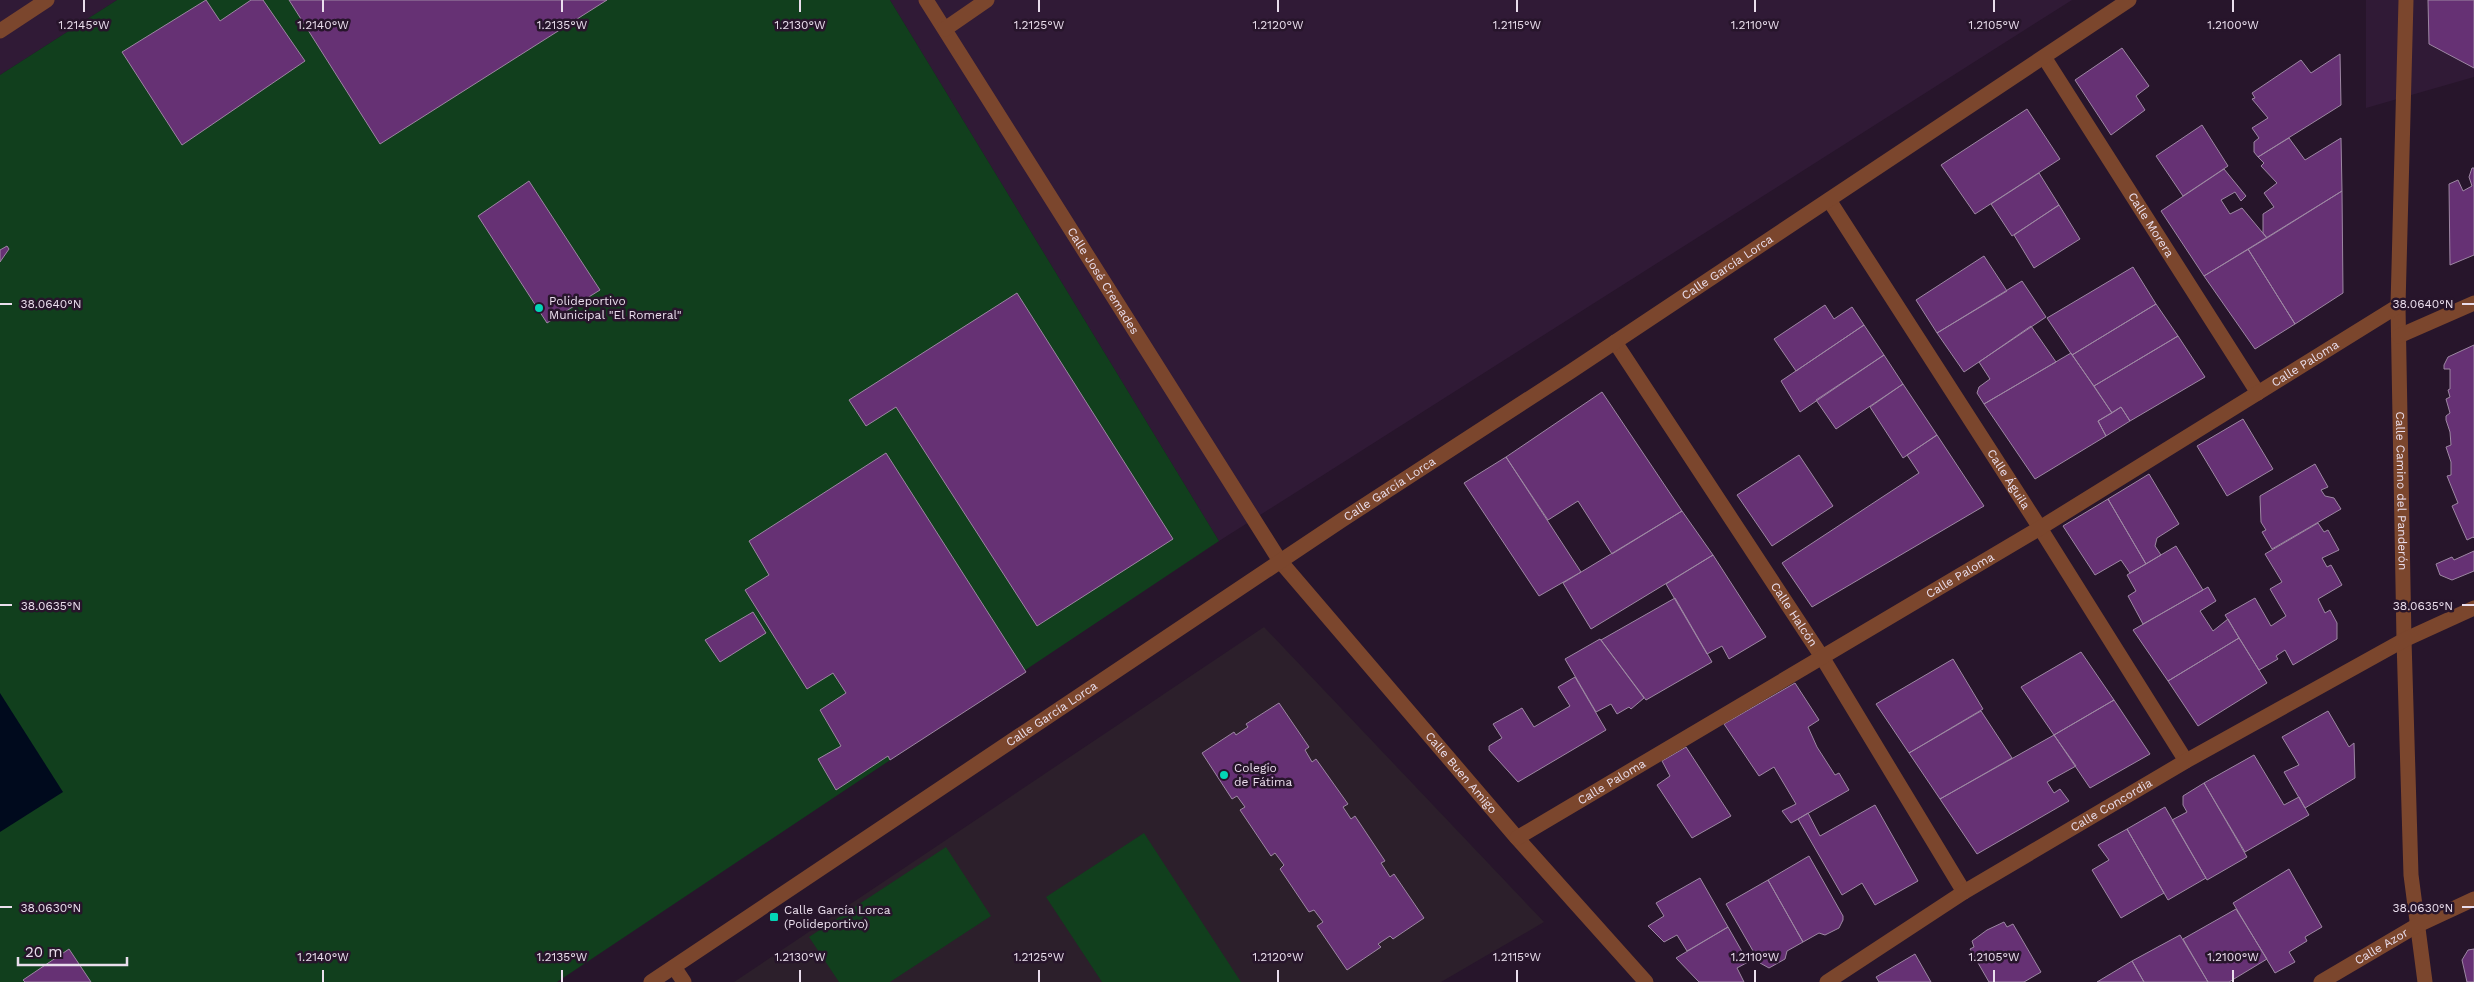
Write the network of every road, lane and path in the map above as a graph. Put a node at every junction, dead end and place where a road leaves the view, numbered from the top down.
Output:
1 (47, 0) edge
2 (926, 0) edge
3 (987, 0) edge
4 (2129, 0) edge
5 (2406, 0) edge
6 (945, 29) junction
7 (0, 31) edge
8 (2044, 57) junction
9 (1829, 200) junction
10 (2474, 303) edge
11 (2398, 306) junction
12 (2399, 336) junction
13 (1615, 342) junction
14 (2258, 393) junction
15 (2040, 528) junction
16 (1280, 561) junction
17 (2474, 608) edge
18 (2404, 640) junction
19 (1822, 657) junction
20 (2186, 761) junction
21 (1516, 838) junction
22 (1964, 892) junction
23 (2474, 899) edge
24 (2416, 926) junction
25 (674, 967) junction
26 (651, 982) edge
27 (684, 982) edge
28 (1646, 982) edge
29 (1827, 982) edge
30 (2321, 982) edge
31 (2425, 982) edge

1 - 7 street
2 - 6 street, Calle José Cremades
3 - 6 street
4 - 8 street, Calle García Lorca
5 - 11 street, Calle Camino del Panderón
6 - 16 street, Calle José Cremades
8 - 9 street, Calle García Lorca
8 - 14 street, Calle Morera
9 - 13 street, Calle García Lorca
9 - 15 street, Calle Águila
10 - 12 street
11 - 12 street, Calle Camino del Panderón
11 - 14 street, Calle Paloma
12 - 18 street, Calle Camino del Panderón
13 - 16 street, Calle García Lorca
13 - 19 street, Calle Halcón
14 - 15 street, Calle Paloma
15 - 19 street, Calle Paloma
15 - 20 street, Calle Águila
16 - 21 street, Calle Buen Amigo
16 - 25 street, Calle García Lorca
17 - 18 street, Calle Concordia
18 - 20 street, Calle Concordia
18 - 24 street, Calle Camino del Panderón
19 - 21 street, Calle Paloma
19 - 22 street, Calle Halcón
20 - 22 street, Calle Concordia
21 - 28 street, Calle Buen Amigo
22 - 29 street, Calle Concordia
23 - 24 street, Calle Azor
24 - 30 street, Calle Azor
24 - 31 street, Calle Camino del Panderón
25 - 26 street, Calle García Lorca
25 - 27 street

